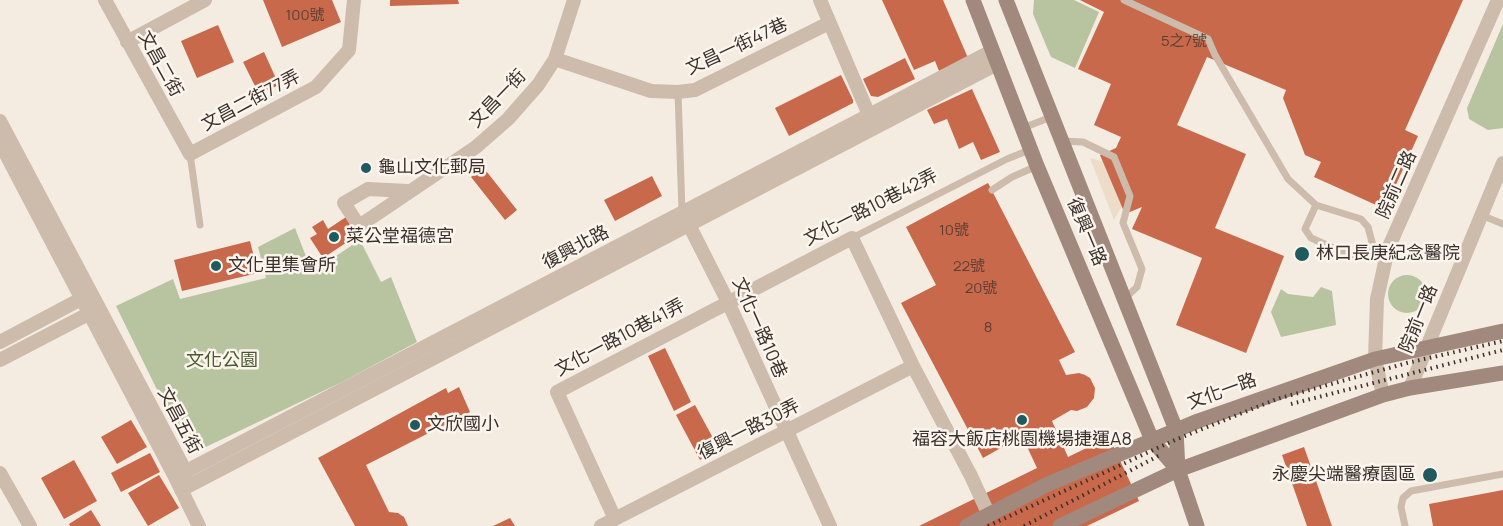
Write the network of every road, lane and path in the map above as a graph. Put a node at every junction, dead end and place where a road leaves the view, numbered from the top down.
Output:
1 (105, 0) edge
2 (205, 0) edge
3 (354, 0) edge
4 (574, 0) edge
5 (820, 0) edge
6 (1006, 0) edge
7 (1124, 0) edge
8 (1498, 0) edge
9 (978, 4) edge
10 (829, 23) junction
11 (127, 42) junction
12 (995, 58) junction
13 (555, 59) junction
14 (678, 92) junction
15 (868, 115) junction
16 (1051, 117) junction
17 (0, 121) edge
18 (875, 128) junction
19 (1023, 128) junction
20 (1061, 141) junction
21 (0, 143) edge
22 (187, 149) junction
23 (1032, 149) junction
24 (1503, 163) edge
25 (1037, 166) junction
26 (746, 179) junction
27 (992, 190) dead end
28 (408, 191) dead end
29 (753, 192) junction
30 (1316, 205) junction
31 (1481, 215) junction
32 (686, 218) junction
33 (200, 225) dead end
34 (1503, 225) edge
35 (852, 238) junction
36 (1372, 242) junction
37 (1388, 249) junction
38 (1124, 299) junction
39 (728, 302) junction
40 (93, 303) junction
41 (1503, 331) edge
42 (0, 342) edge
43 (1427, 347) junction
44 (1375, 359) junction
45 (0, 360) edge
46 (913, 366) junction
47 (1503, 373) edge
48 (1410, 388) junction
49 (1383, 395) junction
50 (1176, 430) junction
51 (786, 432) junction
52 (1152, 440) junction
53 (1178, 470) junction
54 (1503, 474) edge
55 (1, 479) edge
56 (181, 479) junction
57 (988, 515) junction
58 (615, 519) junction
59 (30, 526) edge
60 (199, 526) edge
61 (601, 526) edge
62 (830, 526) edge
63 (967, 526) edge
64 (1060, 526) edge
65 (1197, 526) edge
66 (1405, 526) edge

1 - 11 street, 文昌二街
2 - 11 street
3 - 22 street, 文昌二街77弄
4 - 13 street, 文昌一街
5 - 10 street
6 - 16 main road, 復興一路
7 - 30 lane
8 - 37 street, 院前二路
9 - 12 main road, 復興一路
10 - 14 street, 文昌一街47巷
10 - 15 street
11 - 22 street, 文昌二街
12 - 15 street, 復興北路
12 - 18 street, 復興北路
12 - 19 main road, 復興一路
13 - 14 street, 文昌一街47巷
13 - 28 street, 文昌一街
14 - 32 lane
15 - 18 street
15 - 26 street, 復興北路
16 - 19 lane
16 - 20 main road, 復興一路
17 - 40 street, 文昌五街
18 - 29 street, 復興北路
19 - 23 main road, 復興一路
20 - 38 main road, 復興一路
20 - 38 lane
21 - 40 street, 文昌五街
22 - 33 lane
23 - 25 main road, 復興一路
23 - 35 lane, 文化一路10巷42弄
24 - 31 street, 院前一路
25 - 27 lane
25 - 52 main road, 復興一路
26 - 29 street
26 - 32 street, 復興北路
29 - 32 street, 復興北路
30 - 36 lane
30 - 36 lane
31 - 34 lane
31 - 43 street, 院前一路
32 - 39 street, 文化一路10巷
32 - 56 street, 復興北路
35 - 39 street, 文化一路10巷42弄
35 - 46 street
36 - 37 lane
37 - 44 street, 院前二路
38 - 50 main road, 復興一路
39 - 51 street, 文化一路10巷
39 - 58 street, 文化一路10巷41弄
40 - 42 street
40 - 45 street
40 - 56 street, 文昌五街
41 - 43 main road, 文化一路
43 - 44 main road, 文化一路
43 - 48 street, 院前一路
44 - 49 street, 院前二路
44 - 50 main road, 文化一路
46 - 51 street, 復興一路30弄
46 - 57 street
47 - 48 main road
48 - 49 main road
49 - 53 main road
50 - 52 main road, 文化一路
50 - 53 main road, 復興一路
51 - 58 street, 復興一路30弄
51 - 62 street, 文化一路10巷
52 - 53 main road, 復興一路
52 - 57 main road, 文化一路
53 - 64 main road
53 - 65 main road
54 - 66 lane
55 - 59 street
56 - 60 street, 文昌五街
57 - 63 main road, 文化一路
58 - 61 street, 復興一路30弄

